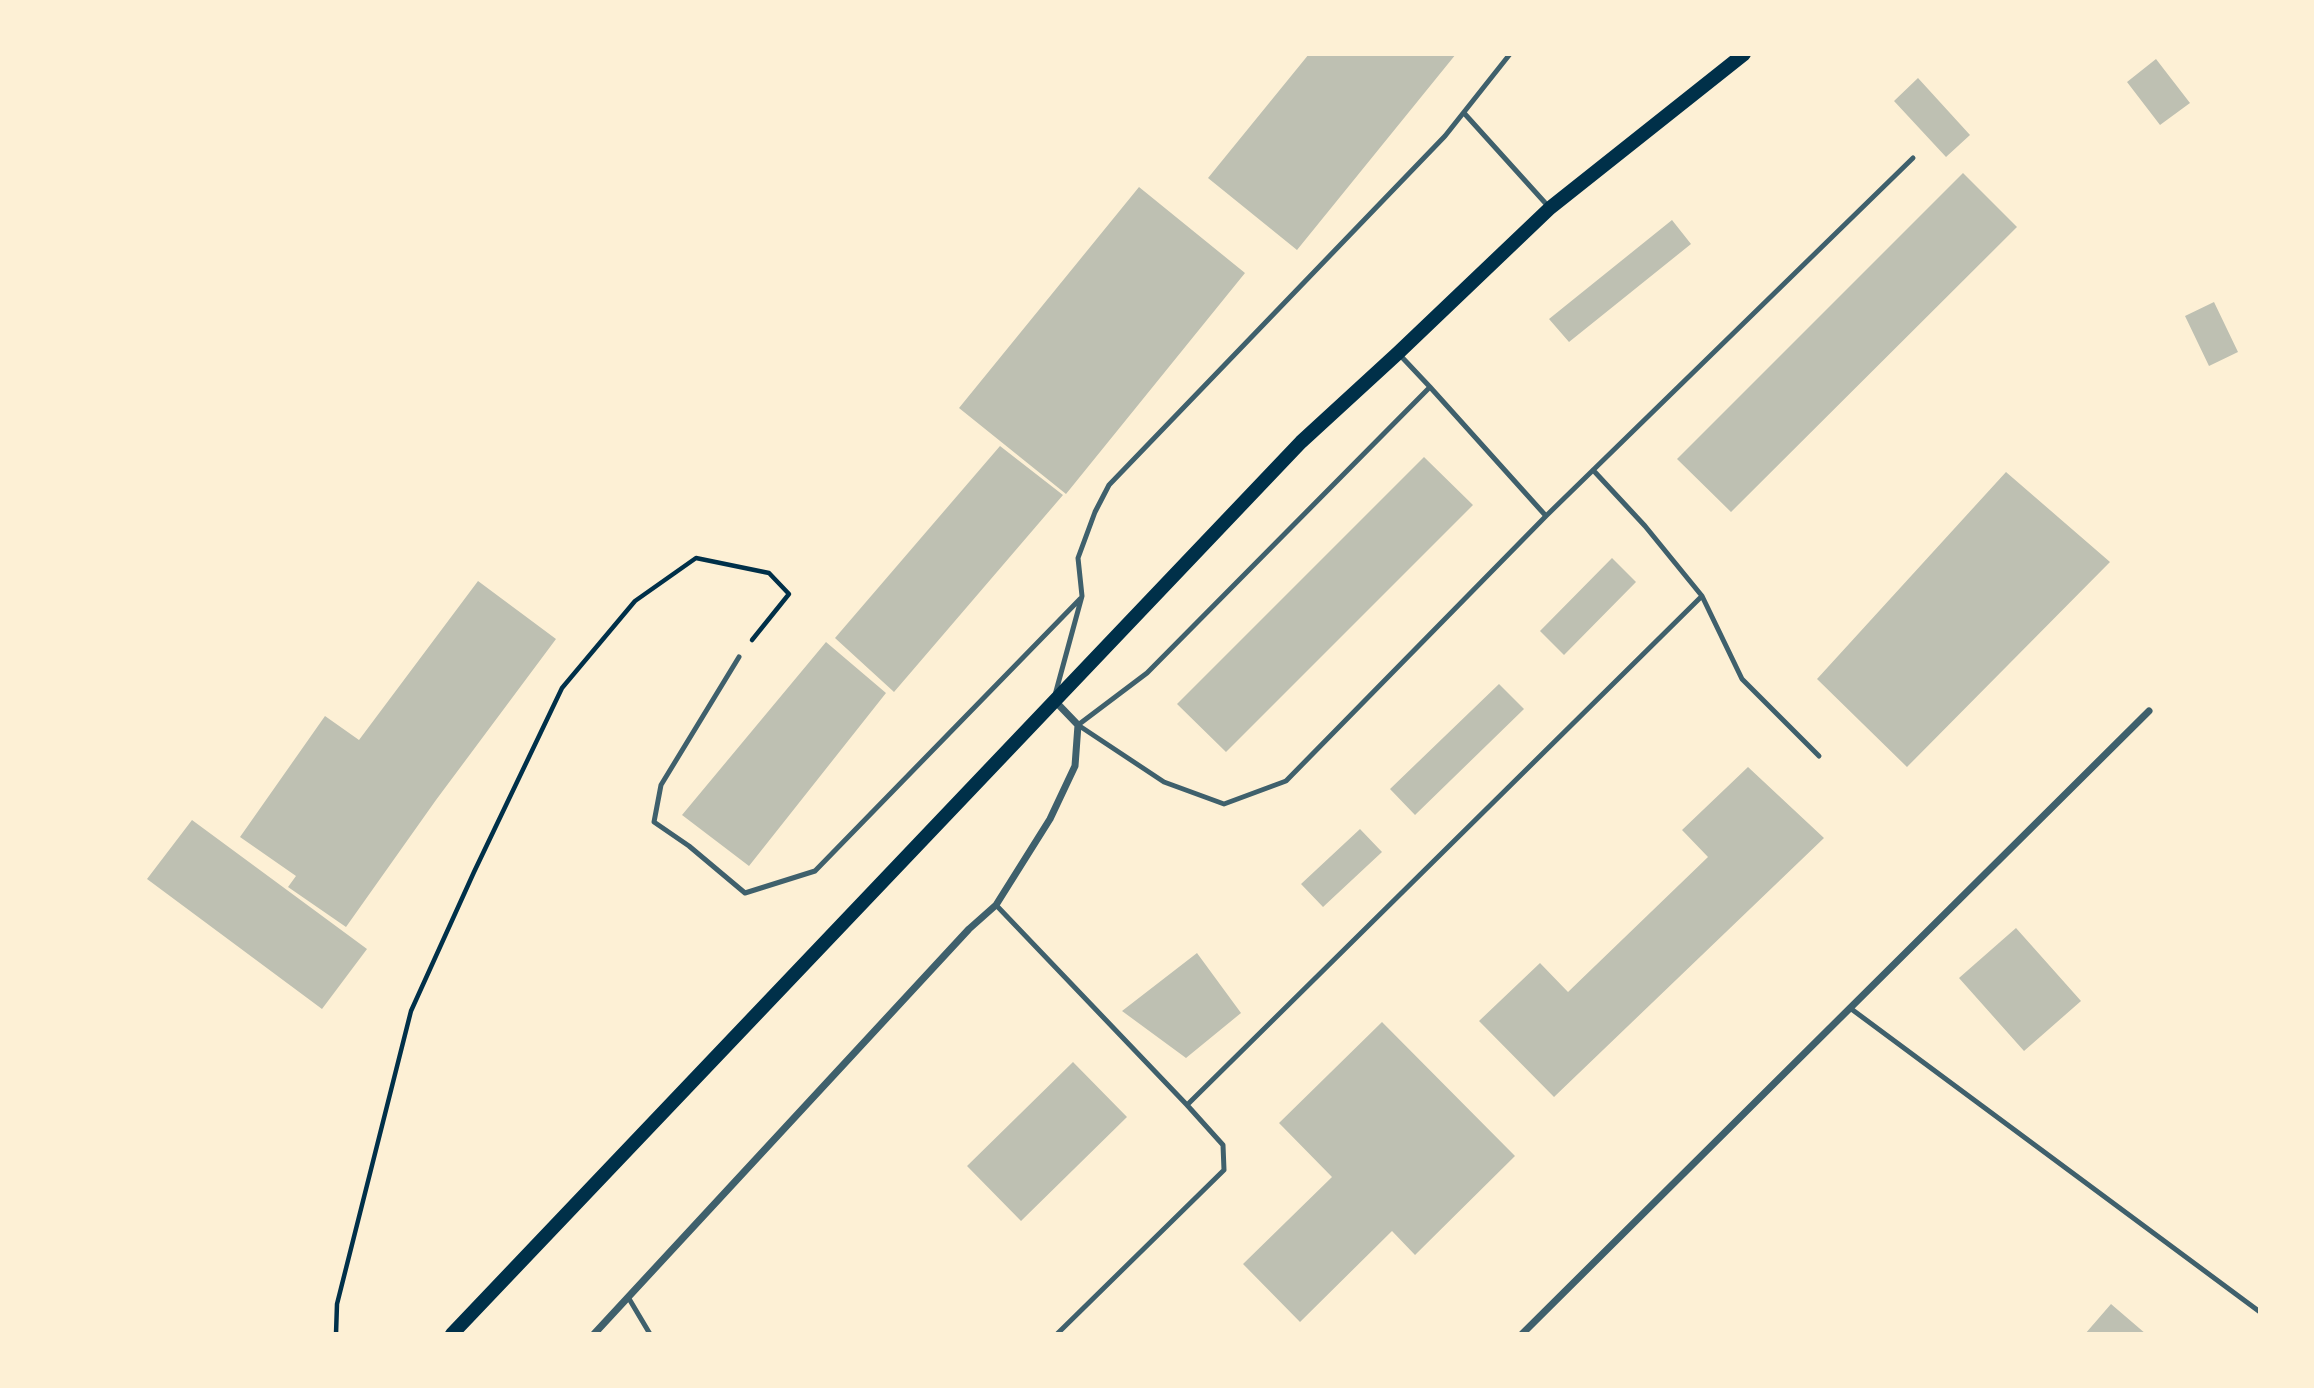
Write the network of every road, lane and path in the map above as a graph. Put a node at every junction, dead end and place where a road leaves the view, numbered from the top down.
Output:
1 (1510, 54) edge
2 (1744, 54) edge
3 (1464, 113) junction
4 (1913, 158) dead end
5 (1550, 208) junction
6 (1398, 353) junction
7 (1430, 387) junction
8 (1594, 470) junction
9 (1546, 516) junction
10 (1082, 596) junction
11 (1702, 596) junction
12 (739, 657) joint
13 (1054, 700) junction
14 (2149, 711) dead end
15 (1078, 725) junction
16 (1819, 756) dead end
17 (996, 905) junction
18 (1850, 1008) junction
19 (1187, 1105) junction
20 (628, 1297) junction
21 (2260, 1312) edge
22 (336, 1334) edge
23 (452, 1334) edge
24 (594, 1334) edge
25 (650, 1334) edge
26 (1057, 1334) edge
27 (1522, 1334) edge

1 - 3 lane
2 - 5 main road
3 - 5 lane
3 - 10 lane
4 - 8 lane
5 - 6 main road
6 - 7 lane
6 - 13 main road
7 - 9 lane
7 - 15 lane
8 - 9 lane
8 - 11 lane
9 - 15 lane
10 - 12 lane
10 - 13 lane
11 - 16 lane
11 - 19 lane
12 - 22 path
13 - 15 street
13 - 23 main road
14 - 18 street
15 - 17 street
17 - 19 lane
17 - 20 street
18 - 21 lane
18 - 27 street
19 - 26 lane
20 - 24 street
20 - 25 lane

